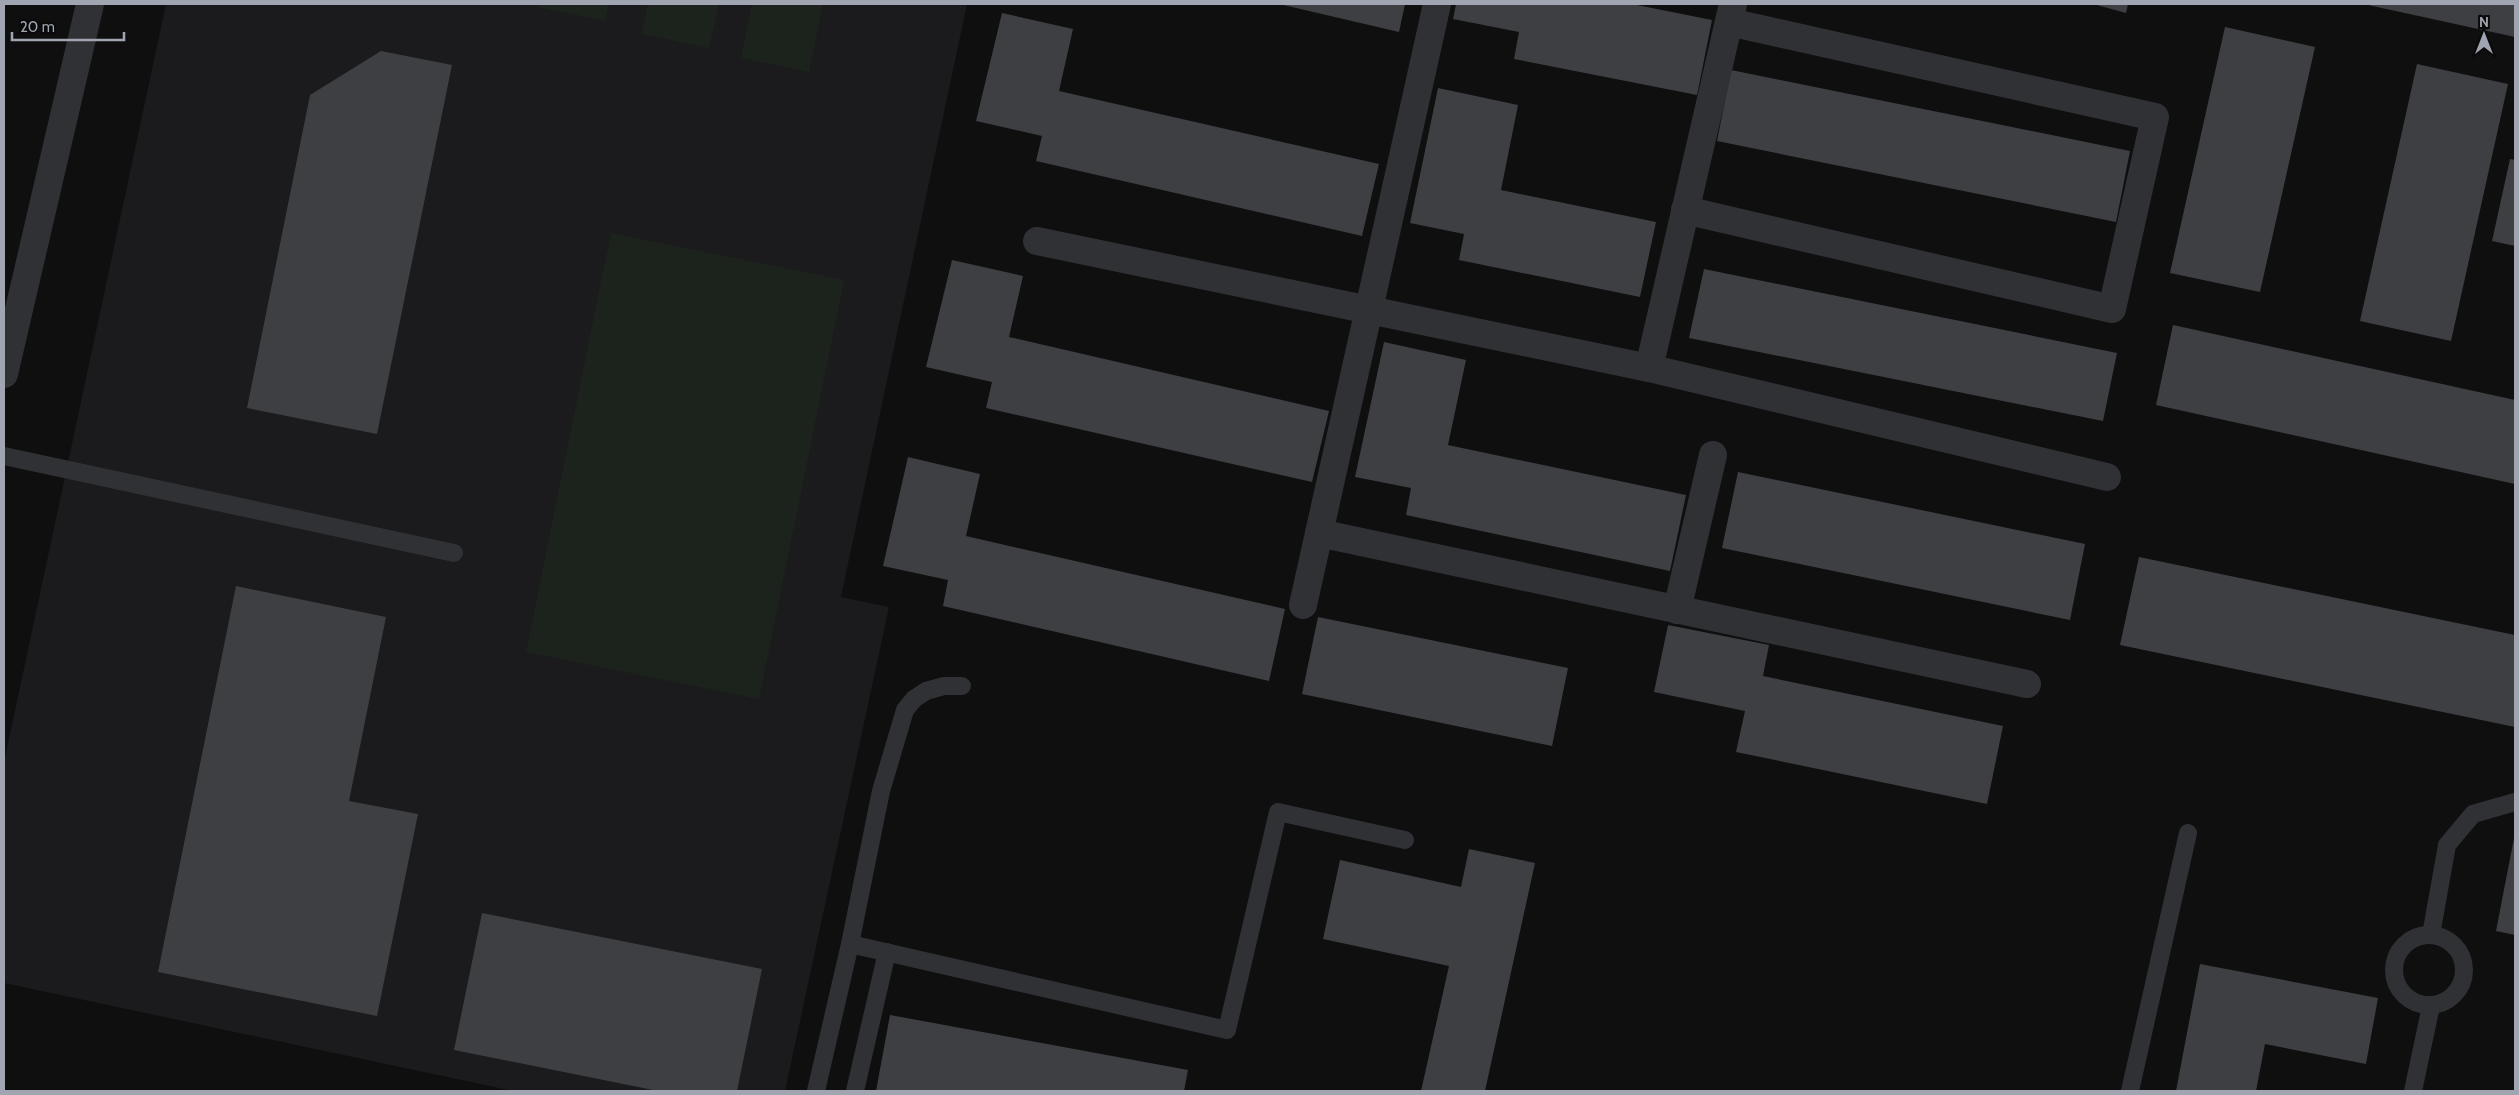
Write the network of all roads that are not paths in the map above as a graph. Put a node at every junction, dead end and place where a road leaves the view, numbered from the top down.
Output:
1 (90, 4) edge
2 (1437, 4) edge
3 (1731, 13) edge
4 (1685, 210) junction
5 (1036, 241) dead end
6 (1368, 310) junction
7 (1649, 368) junction
8 (4, 374) edge
9 (1713, 455) dead end
10 (4, 456) edge
11 (2107, 477) dead end
12 (1319, 533) junction
13 (454, 553) dead end
14 (1303, 605) dead end
15 (1677, 610) junction
16 (2027, 684) dead end
17 (962, 686) dead end
18 (2515, 802) edge
19 (2188, 833) dead end
20 (1405, 840) dead end
21 (2431, 935) junction
22 (850, 944) junction
23 (887, 952) junction
24 (2431, 1006) junction
25 (816, 1091) edge
26 (855, 1091) edge
27 (2130, 1091) edge
28 (2413, 1091) edge

1 - 8 street
2 - 6 street
3 - 4 street
3 - 4 street
4 - 7 street
5 - 6 street
6 - 7 street
6 - 12 street
7 - 11 street
9 - 15 street
10 - 13 lane
12 - 14 street
12 - 15 street
15 - 16 street
17 - 22 lane
18 - 21 lane
19 - 27 lane
20 - 23 lane
21 - 24 lane
21 - 24 lane
22 - 23 lane
22 - 25 lane
23 - 26 lane
24 - 28 lane

